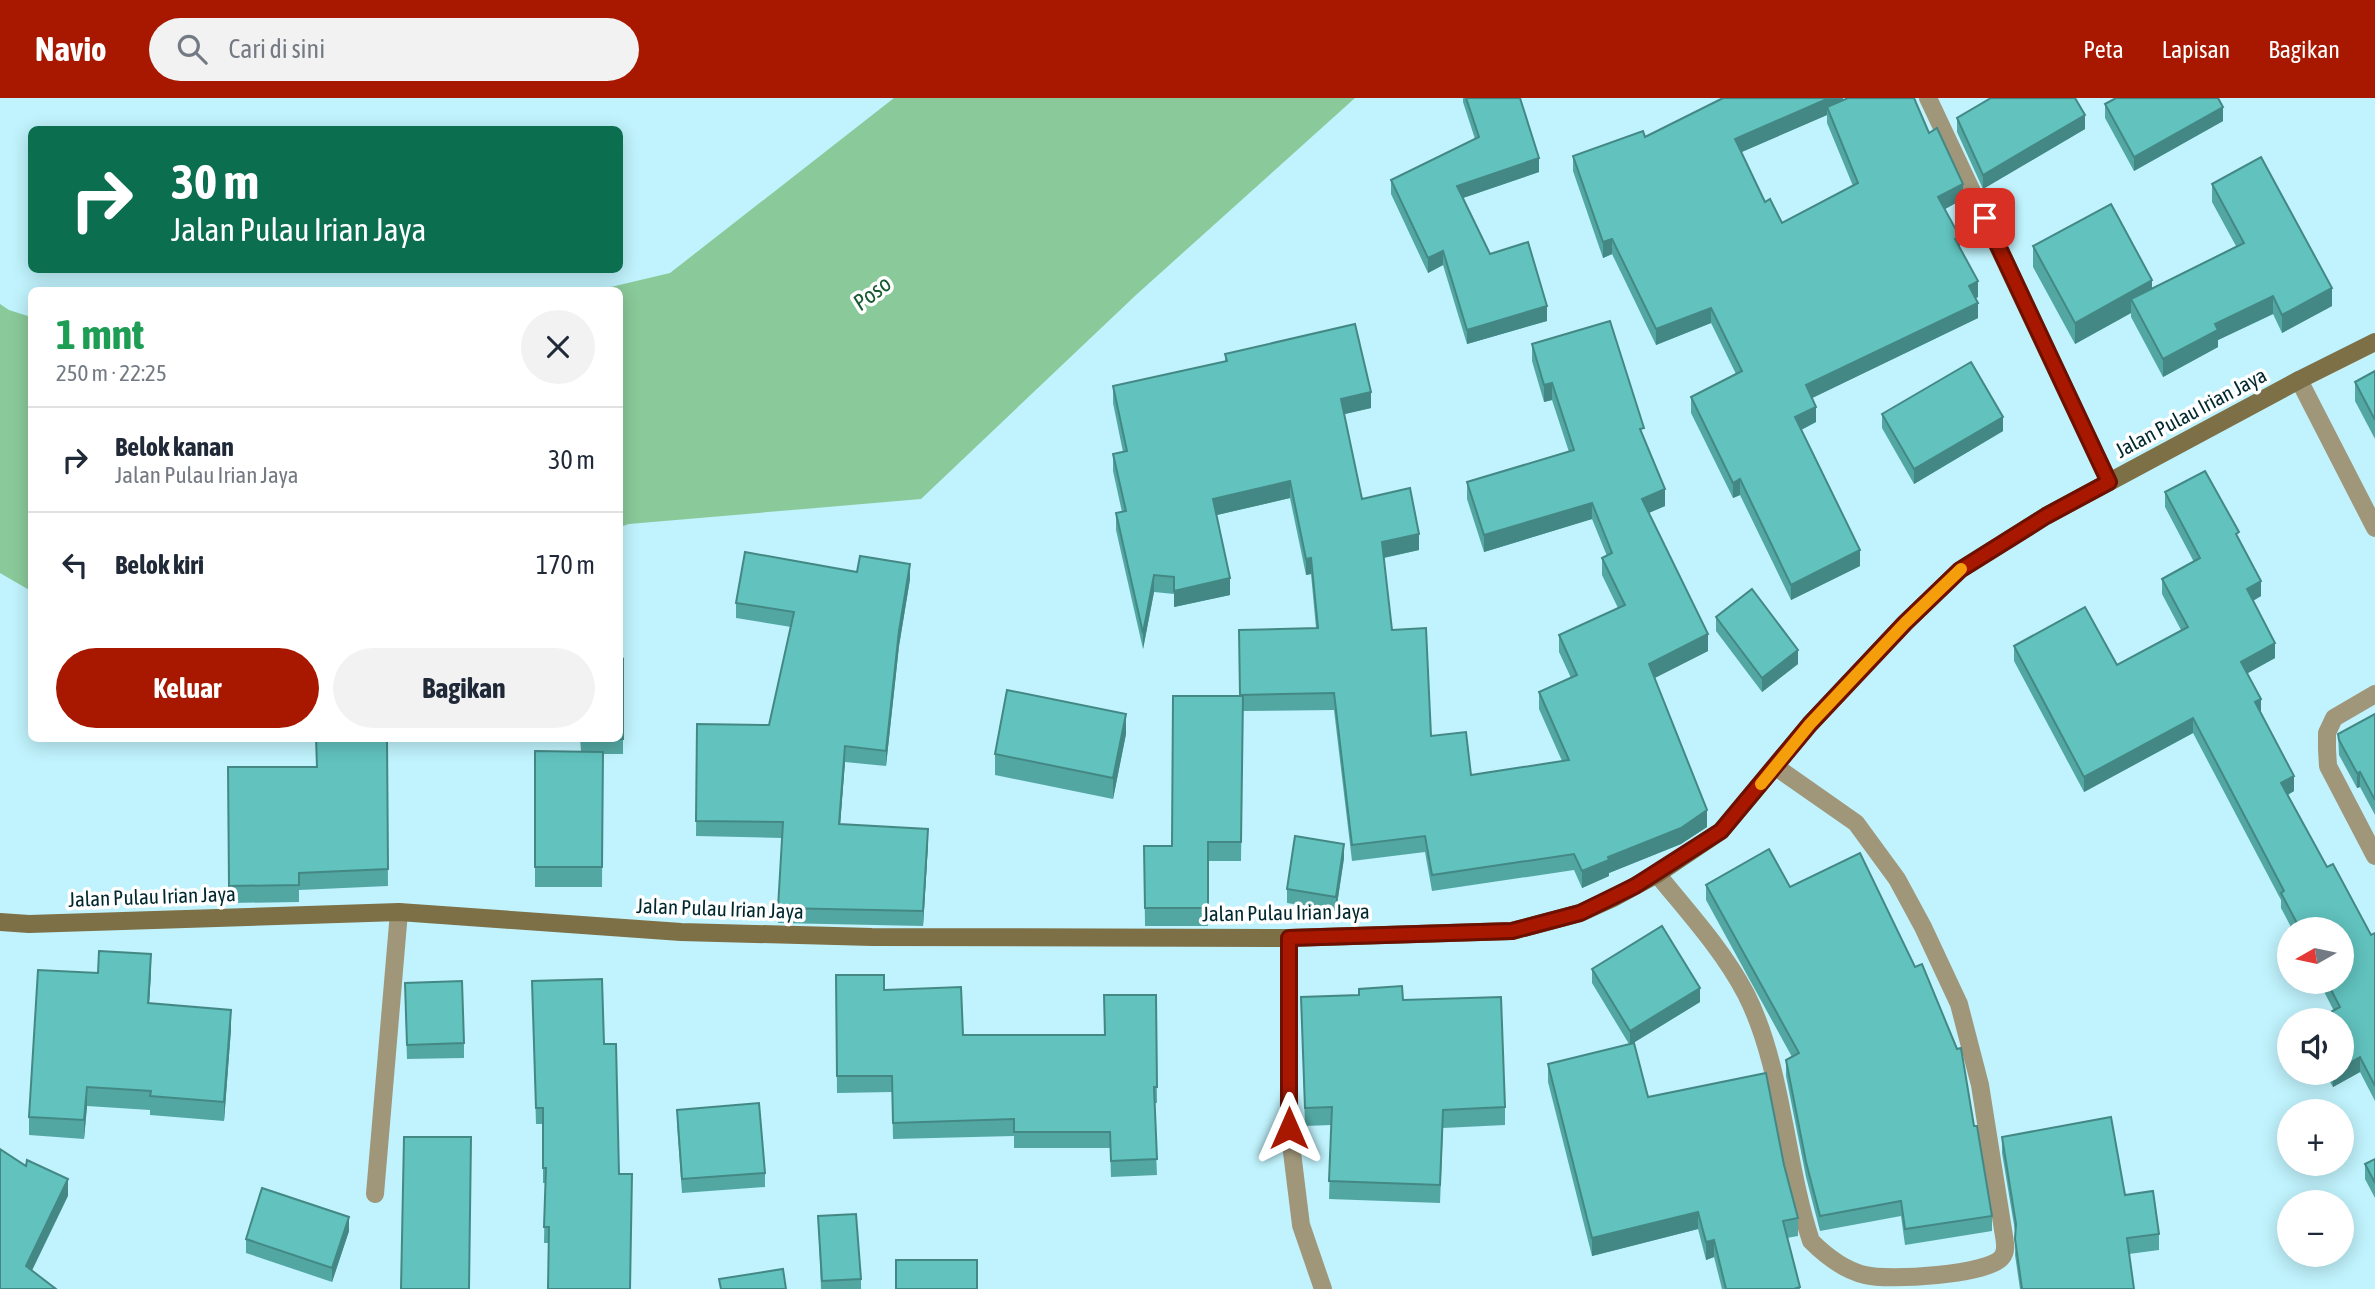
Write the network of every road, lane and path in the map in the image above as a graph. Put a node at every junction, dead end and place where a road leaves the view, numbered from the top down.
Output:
1 (1928, 98) edge
2 (2375, 342) edge
3 (2299, 380) junction
4 (2109, 482) junction
5 (2375, 528) edge
6 (2375, 694) edge
7 (1776, 767) junction
8 (2375, 856) edge
9 (1657, 874) junction
10 (399, 912) junction
11 (0, 922) edge
12 (1289, 938) junction
13 (375, 1194) dead end
14 (1908, 1284) edge
15 (1323, 1289) edge

1 - 4 street
2 - 3 street, Jalan Pulau Irian Jaya
3 - 4 street, Jalan Pulau Irian Jaya
3 - 5 street
4 - 7 street, Jalan Pulau Irian Jaya
6 - 8 street
7 - 9 street, Jalan Pulau Irian Jaya
7 - 14 street
9 - 12 street, Jalan Pulau Irian Jaya
9 - 14 street
10 - 11 street, Jalan Pulau Irian Jaya
10 - 12 street, Jalan Pulau Irian Jaya
10 - 13 street
12 - 15 street

